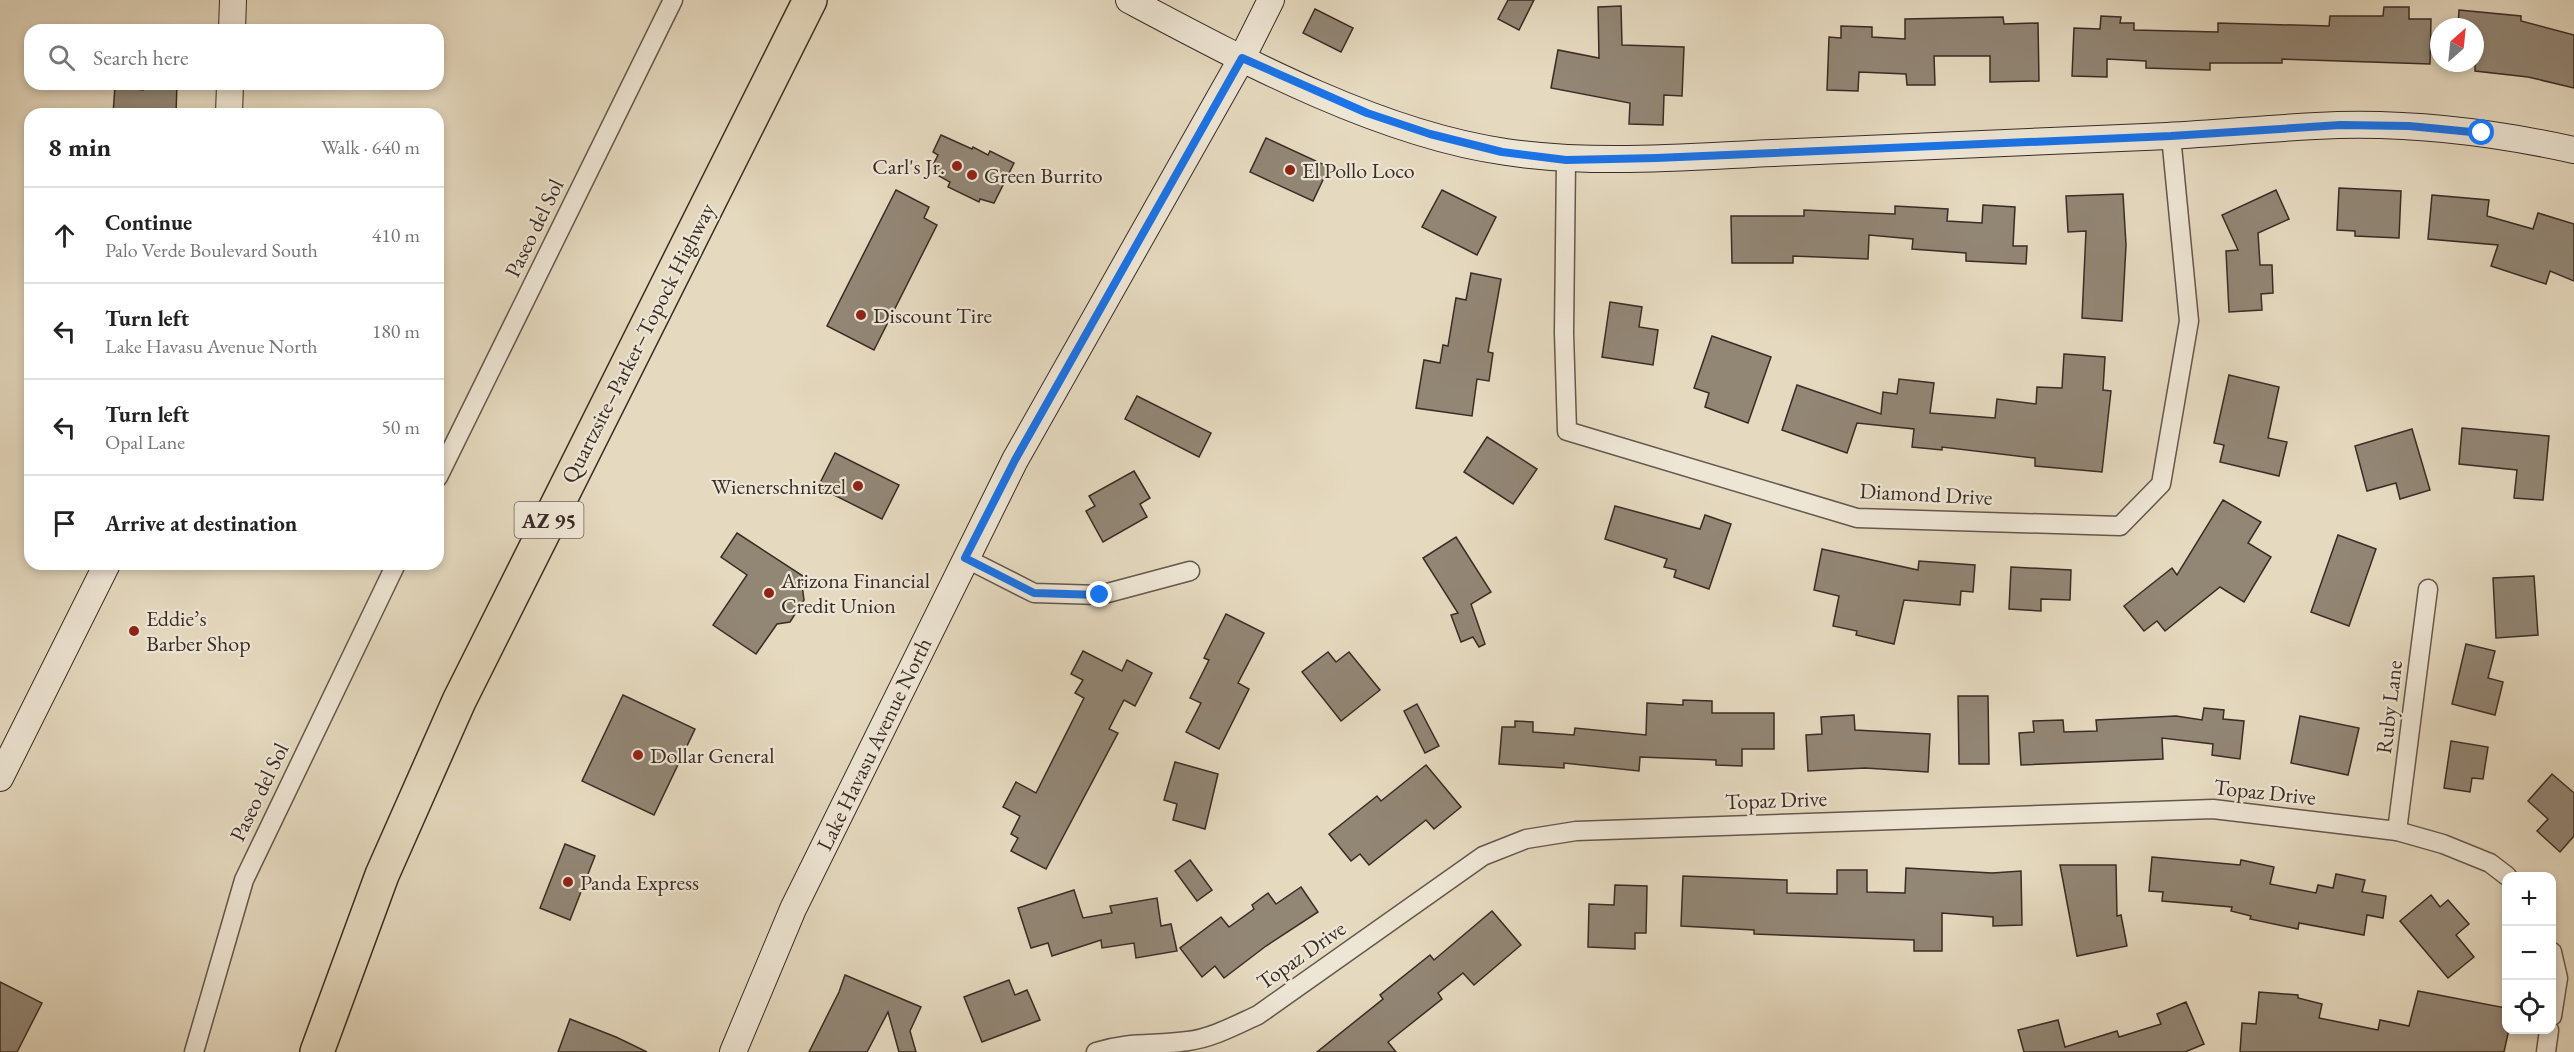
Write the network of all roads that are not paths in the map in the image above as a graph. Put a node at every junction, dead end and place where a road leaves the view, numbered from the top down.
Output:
1 (232, 0) edge
2 (673, 0) edge
3 (810, 0) edge
4 (1129, 0) edge
5 (1271, 0) edge
6 (232, 24) edge
7 (1242, 58) junction
8 (230, 90) edge
9 (229, 108) edge
10 (2171, 136) junction
11 (2574, 150) edge
12 (1566, 160) junction
13 (444, 465) edge
14 (965, 558) junction
15 (105, 570) edge
16 (393, 570) edge
17 (1190, 571) dead end
18 (2428, 589) dead end
19 (0, 778) edge
20 (2397, 831) junction
21 (2502, 872) edge
22 (2556, 969) edge
23 (2556, 991) edge
24 (2548, 1034) edge
25 (194, 1052) edge
26 (317, 1052) edge
27 (733, 1052) edge
28 (1096, 1052) edge
29 (2546, 1052) edge

1 - 6 main road
2 - 13 street, Paseo del Sol
3 - 26 highway, Quartzsite–Parker–Topock Highway / AZ 95
4 - 7 main road
5 - 7 main road, Lake Havasu Avenue North
7 - 12 main road
7 - 14 main road, Lake Havasu Avenue North
8 - 9 main road
10 - 11 main road
10 - 12 main road
10 - 12 street, Diamond Drive
14 - 17 street
14 - 27 main road, Lake Havasu Avenue North
15 - 19 main road
16 - 25 street, Paseo del Sol
18 - 20 street, Ruby Lane
20 - 21 street, Topaz Drive
20 - 28 street, Topaz Drive
22 - 23 street
24 - 29 street

